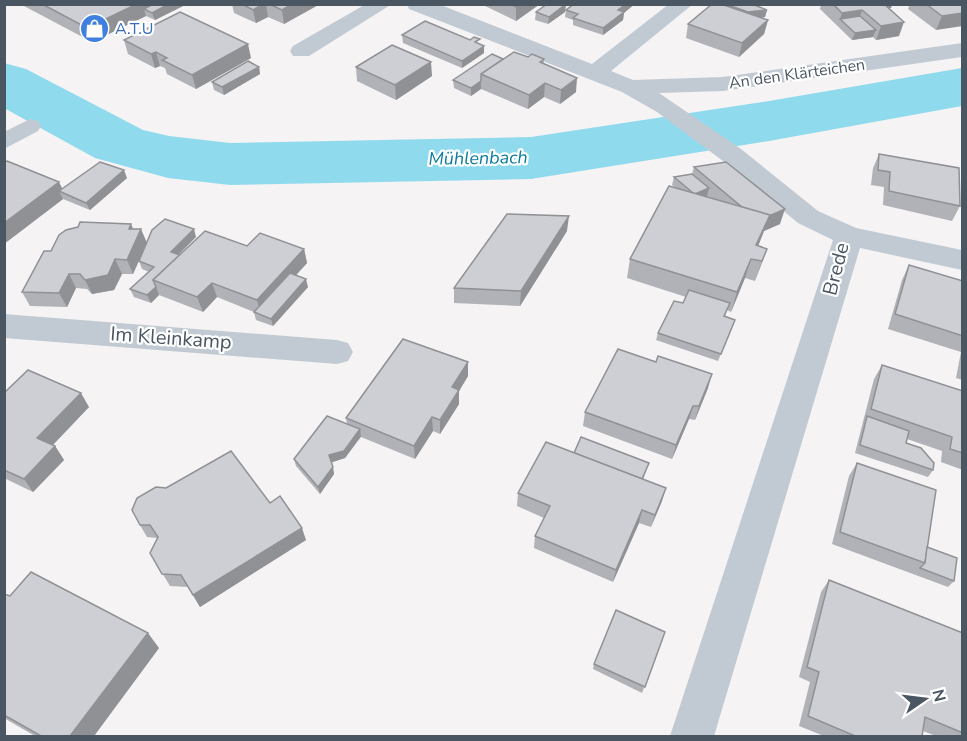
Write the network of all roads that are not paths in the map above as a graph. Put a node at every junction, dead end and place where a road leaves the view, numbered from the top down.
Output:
1 (382, 4) edge
2 (417, 4) edge
3 (683, 4) edge
4 (963, 50) edge
5 (301, 51) dead end
6 (596, 72) junction
7 (630, 87) junction
8 (30, 126) dead end
9 (4, 142) edge
10 (849, 236) junction
11 (963, 260) edge
12 (4, 326) edge
13 (337, 352) dead end
14 (692, 736) edge

1 - 5 street
2 - 6 street, Brede
3 - 6 street
4 - 7 street, An den Klärteichen
6 - 7 street, Brede
7 - 10 street, Brede
8 - 9 lane
10 - 11 street
10 - 14 street, Brede
12 - 13 street, Im Kleinkamp

